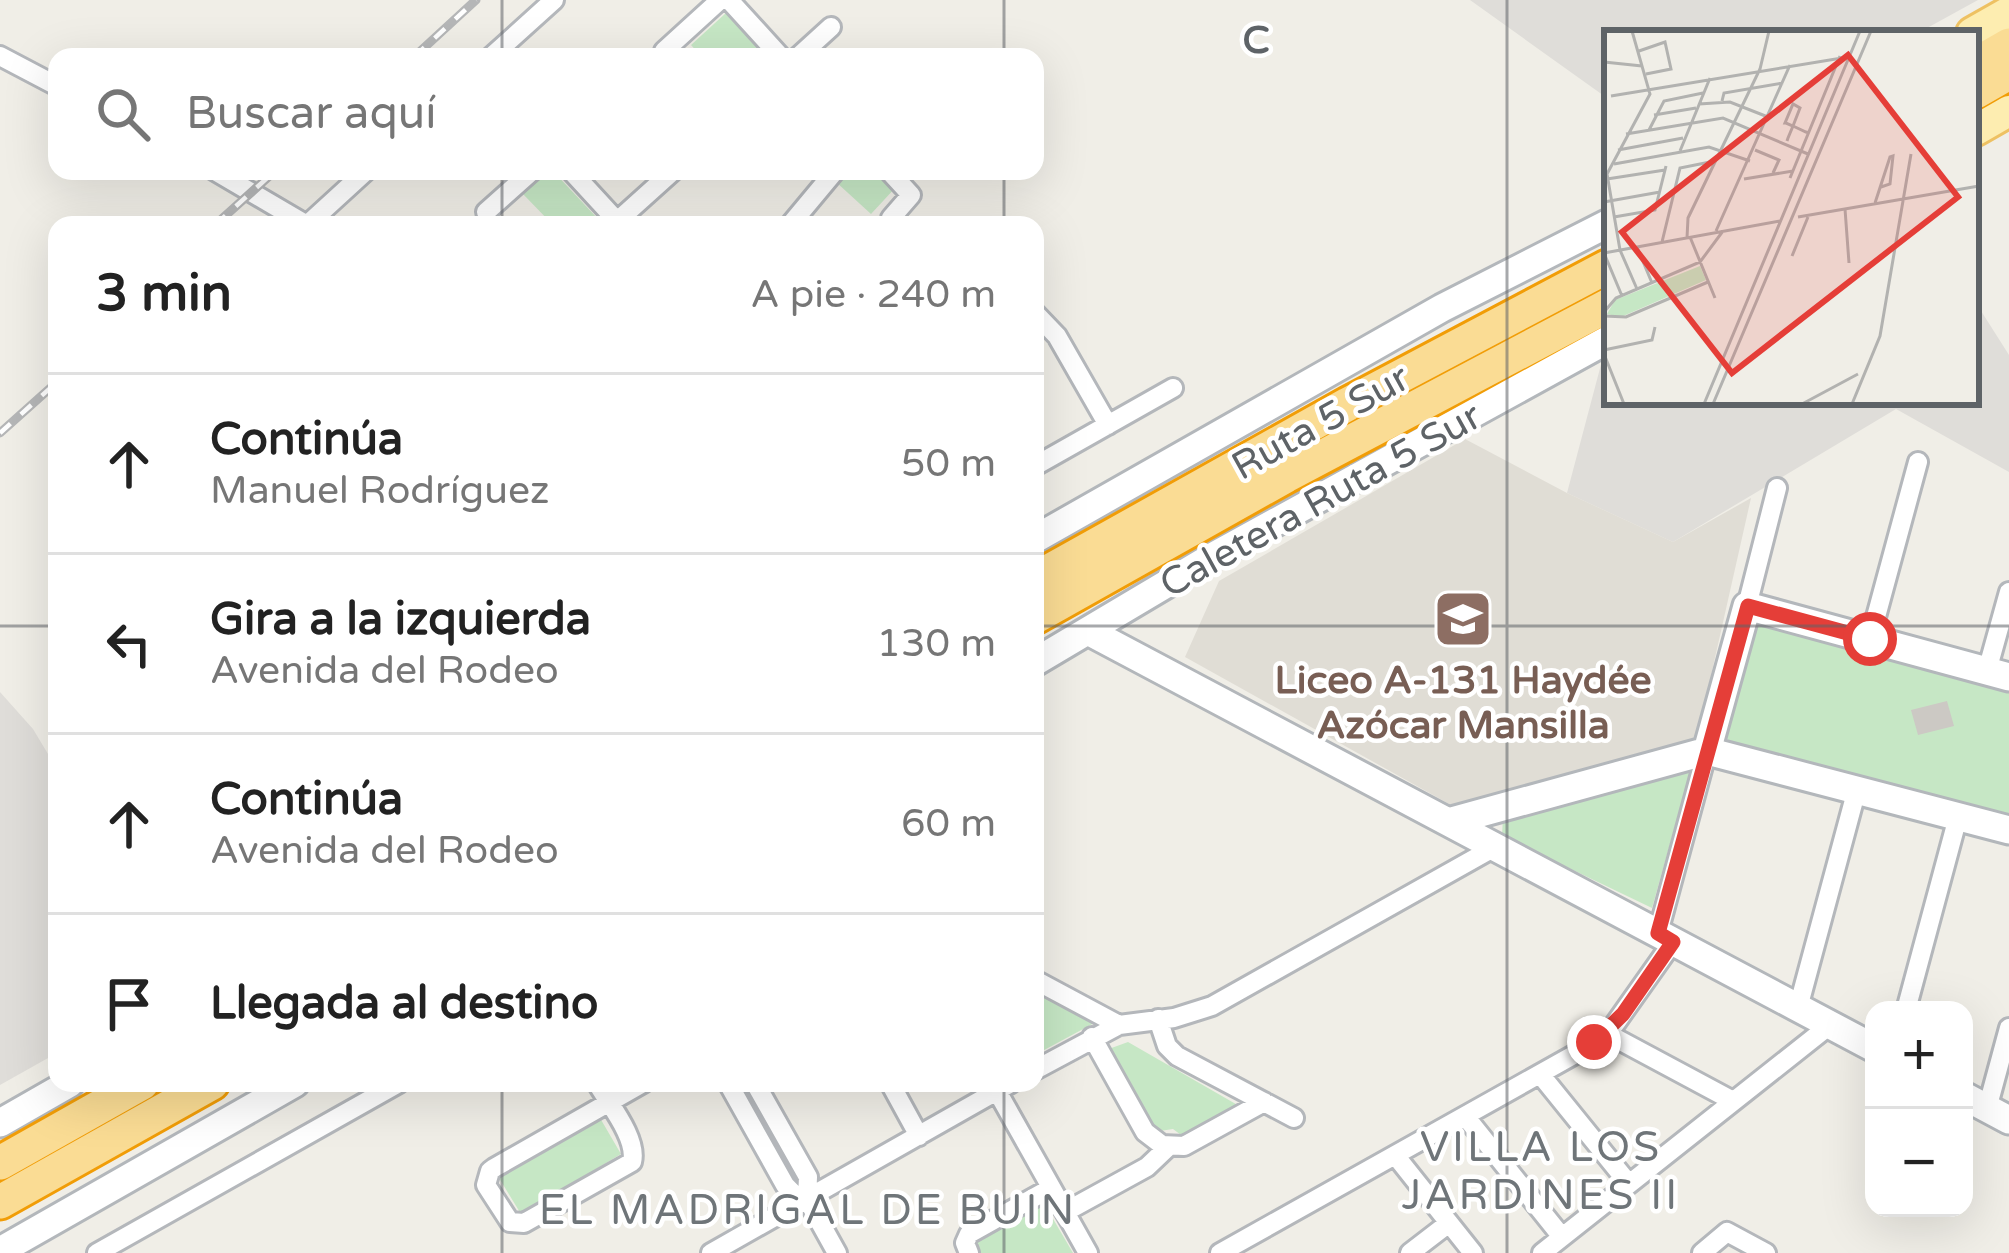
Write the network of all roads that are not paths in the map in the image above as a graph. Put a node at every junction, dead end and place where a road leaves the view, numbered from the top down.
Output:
1 (554, 0) edge
2 (724, 0) edge
3 (2009, 12) edge
4 (831, 27) dead end
5 (1977, 30) edge
6 (2009, 45) edge
7 (501, 48) edge
8 (668, 48) edge
9 (772, 48) edge
10 (808, 48) edge
11 (0, 56) edge
12 (1979, 62) edge
13 (2009, 73) edge
14 (48, 81) edge
15 (1979, 90) edge
16 (2009, 111) edge
17 (1979, 128) edge
18 (230, 180) edge
19 (356, 180) edge
20 (522, 180) edge
21 (579, 180) edge
22 (663, 180) edge
23 (828, 180) edge
24 (897, 180) edge
25 (486, 212) dead end
26 (292, 216) edge
27 (317, 216) edge
28 (609, 216) edge
29 (623, 216) edge
30 (798, 216) edge
31 (893, 216) edge
32 (1604, 226) edge
33 (1604, 265) edge
34 (1604, 308) edge
35 (1604, 320) edge
36 (1044, 334) edge
37 (1604, 342) edge
38 (1173, 388) dead end
39 (1449, 389) junction
40 (1108, 425) junction
41 (1044, 461) edge
42 (1918, 462) dead end
43 (1778, 488) dead end
44 (1044, 534) edge
45 (1044, 574) edge
46 (2009, 592) edge
47 (1748, 606) junction
48 (1044, 612) edge
49 (1088, 631) junction
50 (1870, 639) junction
51 (1044, 657) edge
52 (1998, 674) edge
53 (1707, 751) junction
54 (1857, 789) junction
55 (1958, 817) junction
56 (1448, 822) junction
57 (2009, 830) edge
58 (1495, 847) junction
59 (1665, 938) junction
60 (1044, 987) edge
61 (1908, 1001) edge
62 (1798, 1008) junction
63 (1158, 1019) junction
64 (1830, 1024) junction
65 (1119, 1025) junction
66 (2009, 1028) edge
67 (1606, 1033) junction
68 (1092, 1037) junction
69 (1865, 1043) edge
70 (1044, 1065) edge
71 (1540, 1074) junction
72 (54, 1092) edge
73 (126, 1092) edge
74 (196, 1092) edge
75 (279, 1092) edge
76 (383, 1092) edge
77 (602, 1092) edge
78 (627, 1092) edge
79 (733, 1092) edge
80 (760, 1092) edge
81 (895, 1092) edge
82 (995, 1092) edge
83 (1006, 1092) edge
84 (1733, 1101) junction
85 (1264, 1102) junction
86 (608, 1103) junction
87 (1987, 1108) edge
88 (1465, 1116) junction
89 (1294, 1118) dead end
90 (0, 1123) edge
91 (919, 1136) junction
92 (1168, 1147) junction
93 (1395, 1155) junction
94 (0, 1163) edge
95 (1629, 1184) junction
96 (1051, 1187) junction
97 (807, 1199) junction
98 (0, 1202) edge
99 (1065, 1212) junction
100 (1449, 1222) junction
101 (1562, 1237) junction
102 (5, 1250) edge
103 (97, 1253) edge
104 (711, 1253) edge
105 (837, 1253) edge
106 (969, 1253) edge
107 (1088, 1253) edge
108 (1220, 1253) edge
109 (1410, 1253) edge
110 (1473, 1253) edge
111 (1542, 1253) edge
112 (1702, 1253) edge
113 (1766, 1253) edge

1 - 7 street
2 - 8 street
2 - 9 street
3 - 5 main road
4 - 10 street
6 - 12 highway
11 - 14 street
13 - 15 highway
16 - 17 main road
18 - 26 street
19 - 27 street
20 - 25 street
21 - 28 street
22 - 29 street
23 - 30 street
24 - 31 street
32 - 44 main road
33 - 45 highway, Ruta 5 Sur
34 - 39 highway, Ruta 5 Sur
35 - 39 highway
36 - 40 street
37 - 49 main road, Caletera Ruta 5 Sur
38 - 40 street
39 - 48 highway, Ruta 5 Sur
40 - 41 street
42 - 50 street
43 - 47 street
46 - 52 street
47 - 50 main road
47 - 53 main road
49 - 51 main road, Caletera Ruta 5 Sur
49 - 56 main road
50 - 52 main road
53 - 54 main road
53 - 56 main road
53 - 59 street
54 - 55 main road
54 - 62 street
55 - 57 main road
55 - 61 street
56 - 58 main road
58 - 59 main road
58 - 63 street
59 - 62 main road
59 - 67 street
60 - 65 street
62 - 64 main road
63 - 65 street
63 - 85 street
64 - 69 main road
64 - 84 street
65 - 68 street
66 - 87 street
67 - 71 street
67 - 84 street
68 - 70 street
68 - 92 street
71 - 88 street
71 - 95 street
72 - 90 main road
73 - 94 highway
74 - 98 highway
75 - 102 main road
76 - 103 street
77 - 86 street
78 - 86 street
79 - 97 street
80 - 97 street
81 - 91 street
82 - 91 street
83 - 96 street
84 - 95 street
85 - 89 street
85 - 92 street
86 - 86 street
88 - 93 street
88 - 101 street
91 - 97 street
92 - 99 street
93 - 100 street
93 - 108 street
95 - 101 street
96 - 99 street
96 - 106 street
97 - 104 street
97 - 105 street
99 - 107 street
100 - 109 street
100 - 110 street
101 - 111 street
112 - 113 street

